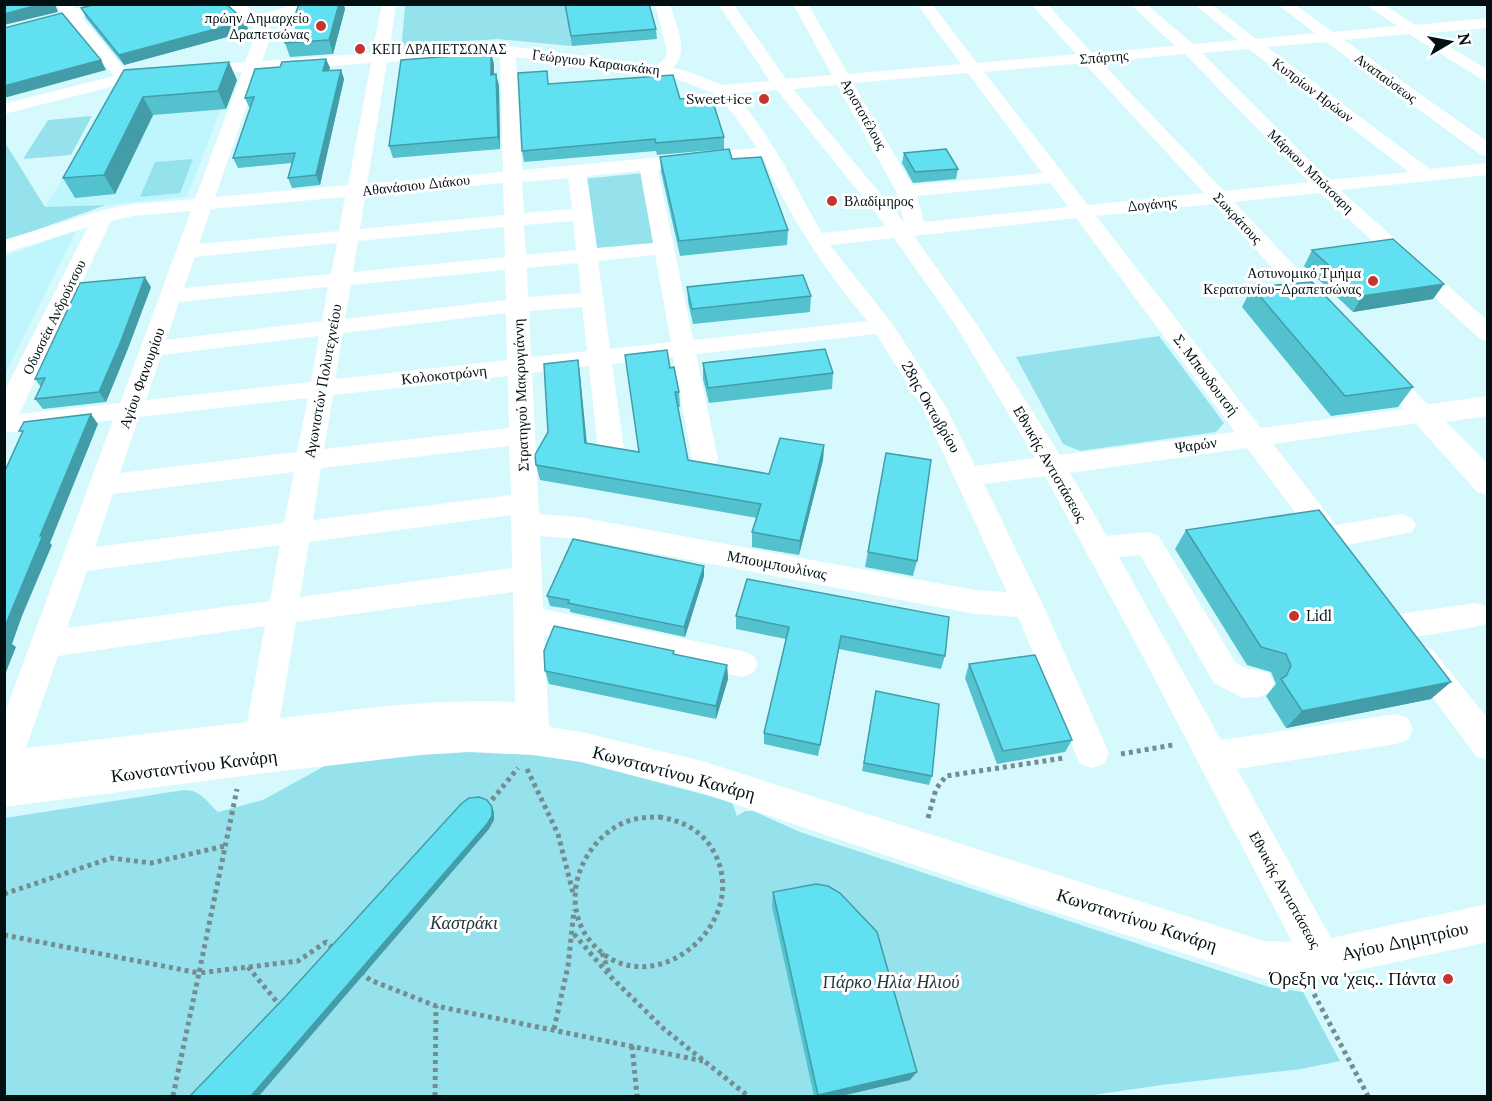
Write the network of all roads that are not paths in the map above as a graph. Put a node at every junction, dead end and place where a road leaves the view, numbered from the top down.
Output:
1 (115, 4) edge
2 (235, 4) edge
3 (312, 4) edge
4 (389, 4) edge
5 (663, 4) edge
6 (725, 4) edge
7 (800, 4) edge
8 (924, 4) edge
9 (1038, 4) edge
10 (1137, 4) edge
11 (1201, 4) edge
12 (1284, 4) edge
13 (1372, 4) edge
14 (1472, 9) dead end
15 (67, 10) edge
16 (1488, 19) edge
17 (256, 21) junction
18 (1488, 24) edge
19 (1412, 30) junction
20 (4, 32) edge
21 (1330, 38) junction
22 (1253, 44) junction
23 (1190, 50) junction
24 (508, 51) junction
25 (381, 56) junction
26 (1089, 59) junction
27 (252, 66) junction
28 (973, 69) junction
29 (662, 70) junction
30 (123, 77) junction
31 (1488, 78) edge
32 (845, 80) junction
33 (782, 85) junction
34 (721, 90) junction
35 (4, 109) edge
36 (769, 152) junction
37 (1488, 152) edge
38 (648, 165) junction
39 (1488, 169) edge
40 (577, 172) junction
41 (1425, 175) junction
42 (513, 176) junction
43 (1056, 177) junction
44 (1324, 186) junction
45 (357, 191) junction
46 (906, 191) junction
47 (1218, 197) junction
48 (204, 204) junction
49 (1082, 211) junction
50 (582, 214) junction
51 (103, 216) junction
52 (515, 221) junction
53 (908, 230) junction
54 (349, 237) junction
55 (816, 240) junction
56 (4, 247) edge
57 (664, 248) junction
58 (187, 251) junction
59 (587, 256) junction
60 (516, 262) junction
61 (341, 280) junction
62 (171, 296) junction
63 (593, 299) junction
64 (518, 305) junction
65 (1336, 323) edge
66 (883, 326) junction
67 (333, 328) junction
68 (1488, 334) edge
69 (684, 348) junction
70 (152, 349) junction
71 (1368, 356) edge
72 (600, 357) junction
73 (520, 366) junction
74 (322, 389) junction
75 (1488, 406) edge
76 (130, 410) junction
77 (1423, 415) junction
78 (4, 418) edge
79 (4, 424) edge
80 (523, 435) junction
81 (1254, 438) junction
82 (611, 449) edge
83 (705, 459) dead end
84 (309, 461) junction
85 (1052, 465) junction
86 (968, 477) junction
87 (1488, 484) edge
88 (103, 485) junction
89 (525, 513) junction
90 (1402, 525) dead end
91 (297, 531) junction
92 (1329, 537) junction
93 (1099, 549) junction
94 (76, 561) junction
95 (1350, 564) edge
96 (527, 578) junction
97 (1028, 605) junction
98 (283, 613) junction
99 (1475, 615) dead end
100 (529, 619) junction
101 (46, 644) junction
102 (742, 664) dead end
103 (1258, 683) dead end
104 (532, 729) junction
105 (1396, 729) dead end
106 (1488, 745) edge
107 (1208, 748) junction
108 (254, 750) junction
109 (1092, 753) road end
110 (4, 762) edge
111 (4, 766) edge
112 (4, 791) edge
113 (1488, 923) edge
114 (1310, 960) junction

1 - 15 street
2 - 17 street
3 - 17 street
4 - 25 street, Αγωνιστών Πολυτεχνείου
5 - 29 street
6 - 33 street, Εθνικής Αντιστάσεως
7 - 32 street, Αριστοτέλους
8 - 28 street, Σ. Μπουδουτσή
9 - 26 street, Σωκράτους
10 - 23 street, Μάρκου Μπότσαρη
11 - 22 street, Κυπρίων Ηρώων
12 - 21 street, Αναπαύσεως
13 - 19 street
14 - 16 street
15 - 20 street
15 - 30 street
17 - 27 street, Αγίου Φανουρίου
18 - 19 street, Σπάρτης
19 - 21 street, Σπάρτης
19 - 31 street
21 - 22 street, Σπάρτης
21 - 37 street, Αναπαύσεως
22 - 23 street, Σπάρτης
22 - 41 street, Κυπρίων Ηρώων
23 - 26 street, Σπάρτης
23 - 44 street, Μάρκου Μπότσαρη
24 - 25 street, Γεώργιου Καραισκάκη
24 - 29 street, Γεώργιου Καραισκάκη
24 - 42 street, Στρατηγού Μακρυγιάννη
25 - 27 street, Γεώργιου Καραισκάκη
25 - 45 street, Αγωνιστών Πολυτεχνείου
26 - 28 street, Σπάρτης
26 - 47 street, Σωκράτους
27 - 30 street, Γεώργιου Καραισκάκη
27 - 48 street, Αγίου Φανουρίου
28 - 32 street, Σπάρτης
28 - 43 street, Σ. Μπουδουτσή
29 - 34 street, Γεώργιου Καραισκάκη
30 - 35 street, Γεώργιου Καραισκάκη
32 - 33 street, Σπάρτης
32 - 46 street, Αριστοτέλους
33 - 34 street, Σπάρτης
33 - 53 street, Εθνικής Αντιστάσεως
34 - 36 street, 28ης Οκτωβρίου
36 - 38 street, Αθανάσιου Διάκου
36 - 55 street, 28ης Οκτωβρίου
38 - 40 street, Αθανάσιου Διάκου
38 - 57 street
39 - 41 street, Δογάνης
40 - 42 street, Αθανάσιου Διάκου
40 - 50 street
41 - 44 street, Δογάνης
42 - 45 street, Αθανάσιου Διάκου
42 - 52 street, Στρατηγού Μακρυγιάννη
43 - 46 street
43 - 49 street, Σ. Μπουδουτσή
44 - 47 street, Δογάνης
44 - 68 street, Μάρκου Μπότσαρη
45 - 48 street, Αθανάσιου Διάκου
45 - 54 street, Αγωνιστών Πολυτεχνείου
46 - 53 street, Αριστοτέλους
47 - 49 street, Δογάνης
47 - 65 street, Σωκράτους
48 - 51 street, Αθανάσιου Διάκου
48 - 58 street, Αγίου Φανουρίου
49 - 53 street, Δογάνης
49 - 81 street, Σ. Μπουδουτσή
50 - 52 street
50 - 59 street
51 - 56 street, Αθανάσιου Διάκου
51 - 78 street, Οδυσσέα Ανδρούτσου
52 - 54 street
52 - 60 street, Στρατηγού Μακρυγιάννη
53 - 55 street, Δογάνης
53 - 85 street, Εθνικής Αντιστάσεως
54 - 58 street
54 - 61 street, Αγωνιστών Πολυτεχνείου
55 - 66 street, 28ης Οκτωβρίου
57 - 59 street
57 - 69 street
58 - 62 street, Αγίου Φανουρίου
59 - 60 street
59 - 63 street
60 - 61 street
60 - 64 street, Στρατηγού Μακρυγιάννη
61 - 62 street
61 - 67 street, Αγωνιστών Πολυτεχνείου
62 - 70 street, Αγίου Φανουρίου
63 - 64 street
63 - 72 street
64 - 67 street
64 - 73 street, Στρατηγού Μακρυγιάννη
66 - 69 street, Κολοκοτρώνη
66 - 86 street, 28ης Οκτωβρίου
67 - 70 street
67 - 74 street, Αγωνιστών Πολυτεχνείου
69 - 72 street, Κολοκοτρώνη
69 - 83 street
70 - 76 street, Αγίου Φανουρίου
71 - 77 street
72 - 73 street, Κολοκοτρώνη
72 - 82 street
73 - 74 street, Κολοκοτρώνη
73 - 80 street, Στρατηγού Μακρυγιάννη
74 - 76 street, Κολοκοτρώνη
74 - 84 street, Αγωνιστών Πολυτεχνείου
75 - 77 main road
76 - 79 street, Κολοκοτρώνη
76 - 88 street, Αγίου Φανουρίου
77 - 81 street, Ψαρών
77 - 87 main road
80 - 84 street
80 - 89 street, Στρατηγού Μακρυγιάννη
81 - 85 street, Ψαρών
81 - 92 street, Σ. Μπουδουτσή
84 - 88 street
84 - 91 street, Αγωνιστών Πολυτεχνείου
85 - 86 street, Ψαρών
85 - 93 street, Εθνικής Αντιστάσεως
86 - 97 street, 28ης Οκτωβρίου
88 - 94 street, Αγίου Φανουρίου
89 - 91 street, Μπουμπουλίνας
89 - 96 street, Στρατηγού Μακρυγιάννη
89 - 97 street, Μπουμπουλίνας
90 - 92 street
91 - 94 street, Μπουμπουλίνας
91 - 98 street, Αγωνιστών Πολυτεχνείου
92 - 95 street, Σ. Μπουδουτσή
93 - 103 street
93 - 107 street, Εθνικής Αντιστάσεως
94 - 101 street, Αγίου Φανουρίου
96 - 98 street
96 - 100 street, Στρατηγού Μακρυγιάννη
97 - 109 street, 28ης Οκτωβρίου
98 - 101 street
98 - 108 street, Αγωνιστών Πολυτεχνείου
99 - 106 street
100 - 102 street
100 - 104 street, Στρατηγού Μακρυγιάννη
101 - 110 street, Αγίου Φανουρίου
104 - 108 street, Κωνσταντίνου Κανάρη
104 - 114 street, Κωνσταντίνου Κανάρη
105 - 107 street
107 - 114 street, Εθνικής Αντιστάσεως
108 - 111 street, Κωνσταντίνου Κανάρη
108 - 112 street, Κωνσταντίνου Κανάρη
113 - 114 street, Αγίου Δημητρίου

